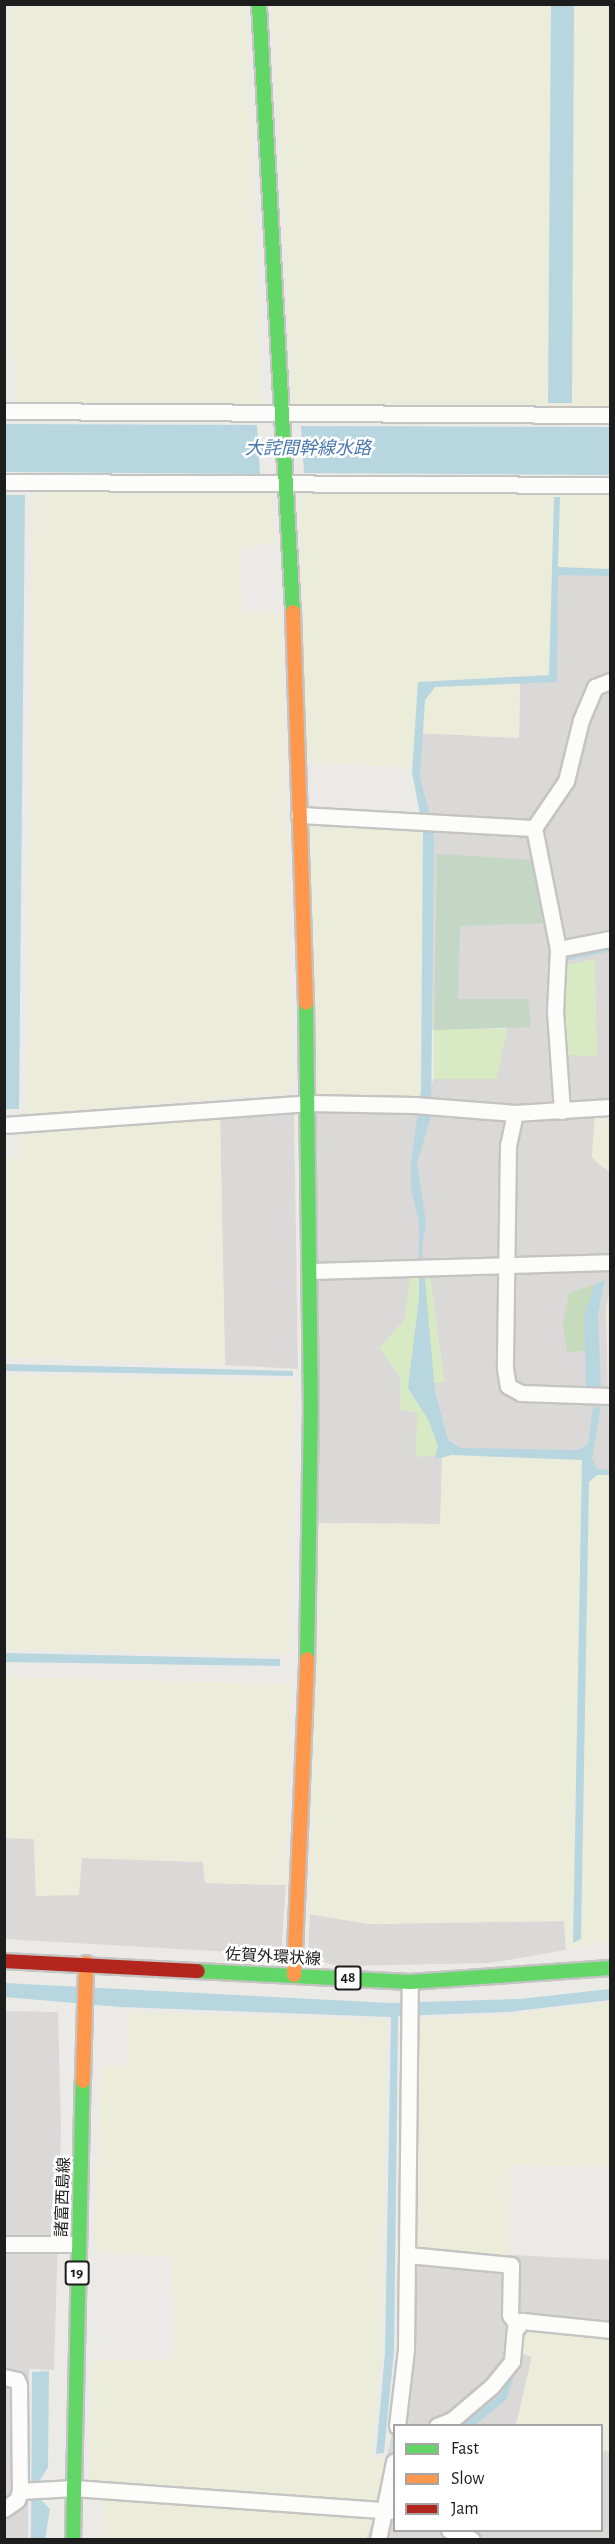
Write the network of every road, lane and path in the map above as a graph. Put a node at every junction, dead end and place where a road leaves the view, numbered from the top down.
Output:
1 (259, 4) edge
2 (4, 411) edge
3 (280, 413) junction
4 (610, 414) edge
5 (4, 482) edge
6 (283, 483) junction
7 (610, 485) edge
8 (610, 681) edge
9 (299, 815) junction
10 (534, 828) junction
11 (610, 939) edge
12 (558, 950) junction
13 (309, 1102) junction
14 (610, 1107) edge
15 (562, 1111) junction
16 (515, 1113) junction
17 (4, 1125) edge
18 (610, 1262) edge
19 (506, 1266) junction
20 (310, 1271) junction
21 (610, 1396) edge
22 (4, 1961) edge
23 (86, 1964) junction
24 (610, 1968) edge
25 (294, 1975) junction
26 (410, 1982) junction
27 (4, 2244) edge
28 (78, 2244) junction
29 (408, 2255) junction
30 (518, 2326) junction
31 (610, 2330) edge
32 (4, 2378) edge
33 (397, 2424) edge
34 (442, 2424) edge
35 (12, 2444) edge
36 (393, 2478) edge
37 (74, 2488) junction
38 (20, 2491) junction
39 (4, 2509) edge
40 (391, 2511) edge
41 (453, 2532) edge
42 (73, 2540) edge
43 (378, 2540) edge
44 (472, 2540) edge

1 - 3 street
2 - 3 street
3 - 4 street
3 - 6 street
5 - 6 street
6 - 7 street
6 - 9 street
8 - 10 street
9 - 10 street
9 - 13 street
10 - 12 street
11 - 12 street
12 - 15 street
13 - 16 street
13 - 17 street
13 - 20 street
14 - 15 street
15 - 16 street
16 - 19 street
18 - 19 street
19 - 20 street
19 - 21 street
20 - 25 street
22 - 23 street, 佐賀外環状線 / 48
23 - 25 street, 佐賀外環状線 / 48
23 - 28 street, 諸富西島線 / 19
24 - 26 street, 佐賀外環状線 / 48
25 - 26 street, 佐賀外環状線 / 48
26 - 29 street
27 - 28 street
28 - 37 street, 諸富西島線 / 19
29 - 30 street
29 - 33 street
30 - 31 street
30 - 34 street
32 - 35 street
35 - 38 street
36 - 40 street
37 - 38 street
37 - 40 street
37 - 42 street, 諸富西島線 / 19
38 - 39 street
40 - 43 street
41 - 44 street

